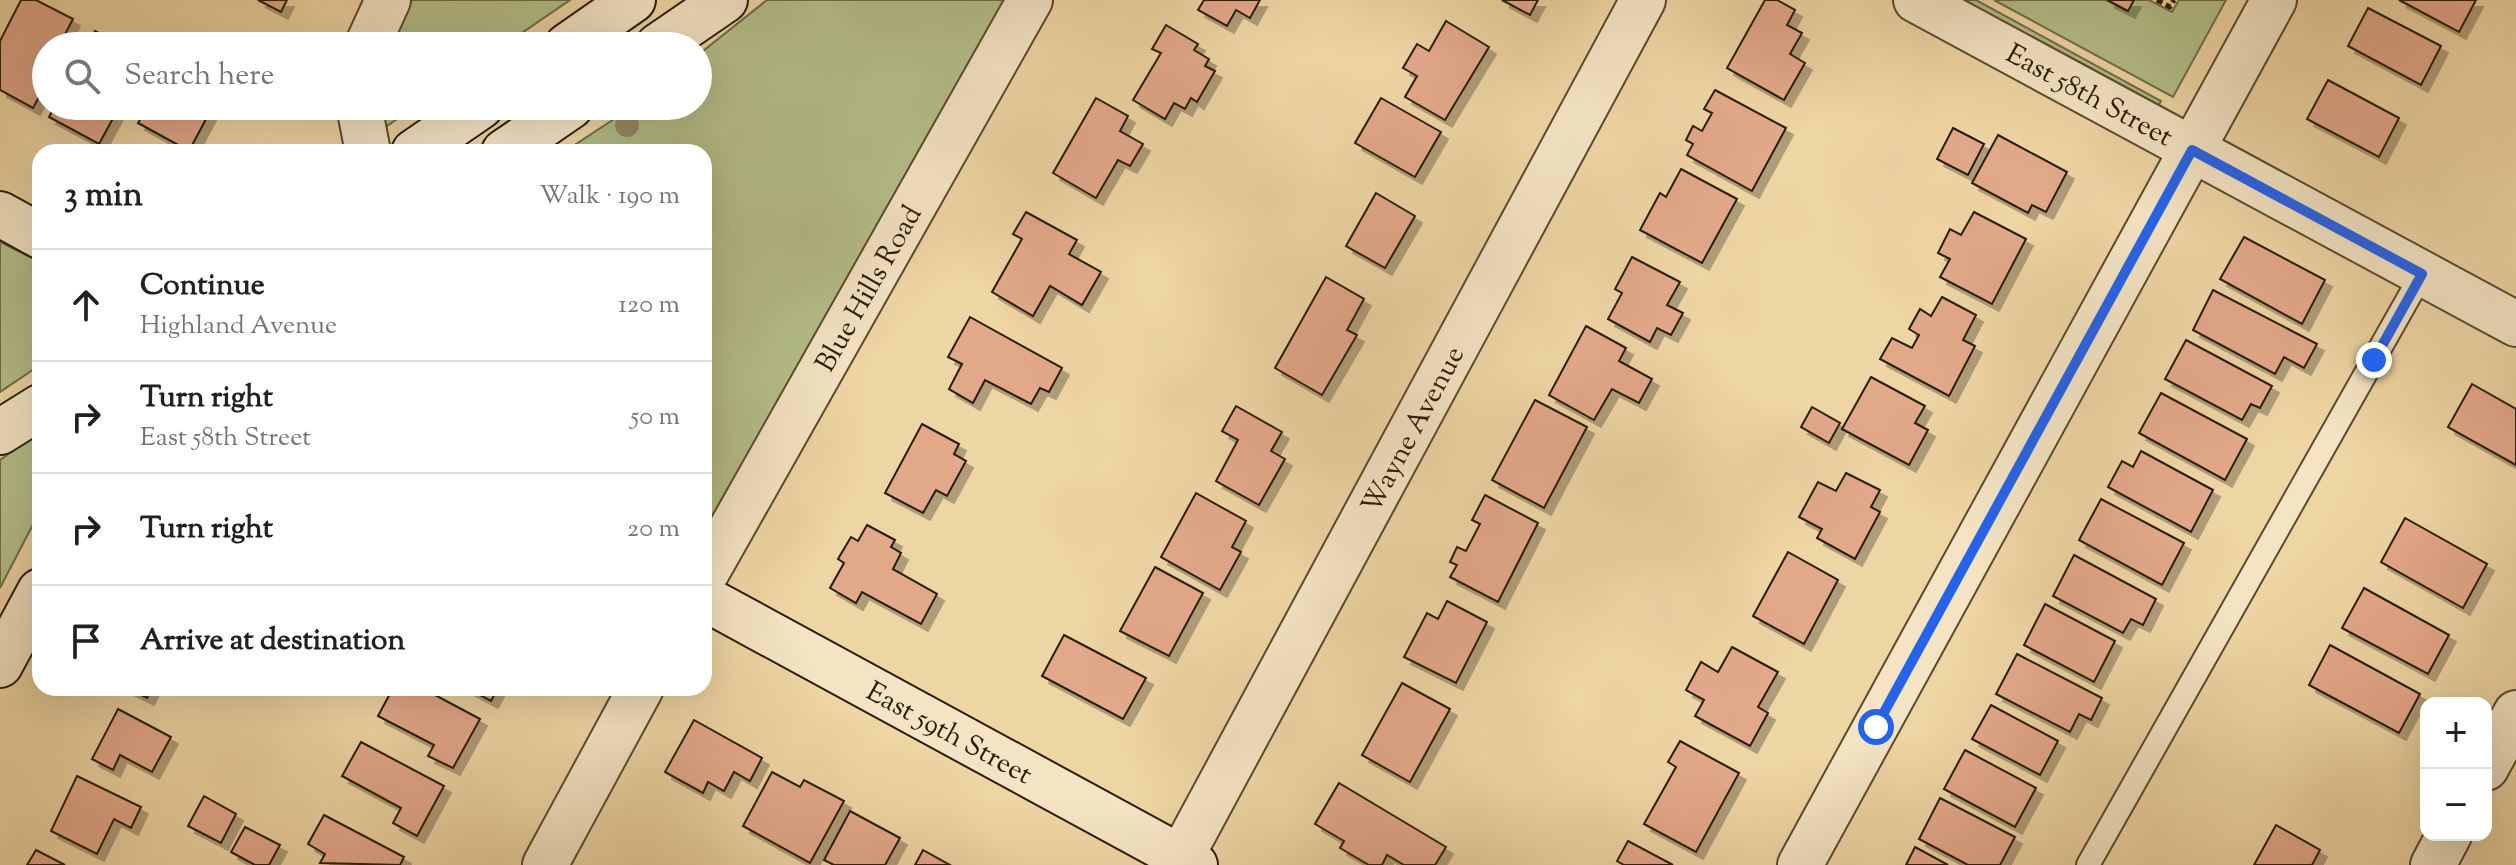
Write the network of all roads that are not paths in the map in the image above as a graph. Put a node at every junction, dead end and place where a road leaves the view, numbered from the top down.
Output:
1 (388, 0) edge
2 (633, 0) edge
3 (725, 0) edge
4 (1030, 0) edge
5 (1643, 0) edge
6 (1916, 0) edge
7 (2274, 0) edge
8 (373, 32) edge
9 (587, 32) edge
10 (678, 32) edge
11 (362, 120) edge
12 (461, 120) edge
13 (551, 120) edge
14 (366, 144) edge
15 (426, 144) edge
16 (516, 144) edge
17 (2192, 150) junction
18 (0, 214) edge
19 (32, 232) edge
20 (2422, 274) junction
21 (2516, 324) edge
22 (32, 412) edge
23 (0, 432) edge
24 (712, 563) edge
25 (712, 602) edge
26 (32, 606) edge
27 (0, 665) edge
28 (637, 696) edge
29 (2516, 713) edge
30 (2492, 757) edge
31 (2446, 841) edge
32 (1188, 861) edge
33 (545, 865) edge
34 (1800, 865) edge
35 (2088, 865) edge
36 (2433, 865) edge

1 - 8 street
2 - 9 street
3 - 10 street
4 - 24 street, Blue Hills Road
5 - 32 street, Wayne Avenue
6 - 17 street, East 58th Street
7 - 17 street
11 - 14 street
12 - 15 street
13 - 16 street
17 - 20 street, East 58th Street
17 - 34 street
18 - 19 street
20 - 21 street, East 58th Street
20 - 35 lane
22 - 23 street
25 - 32 street, East 59th Street
26 - 27 street
28 - 33 street
29 - 30 street
31 - 36 street

